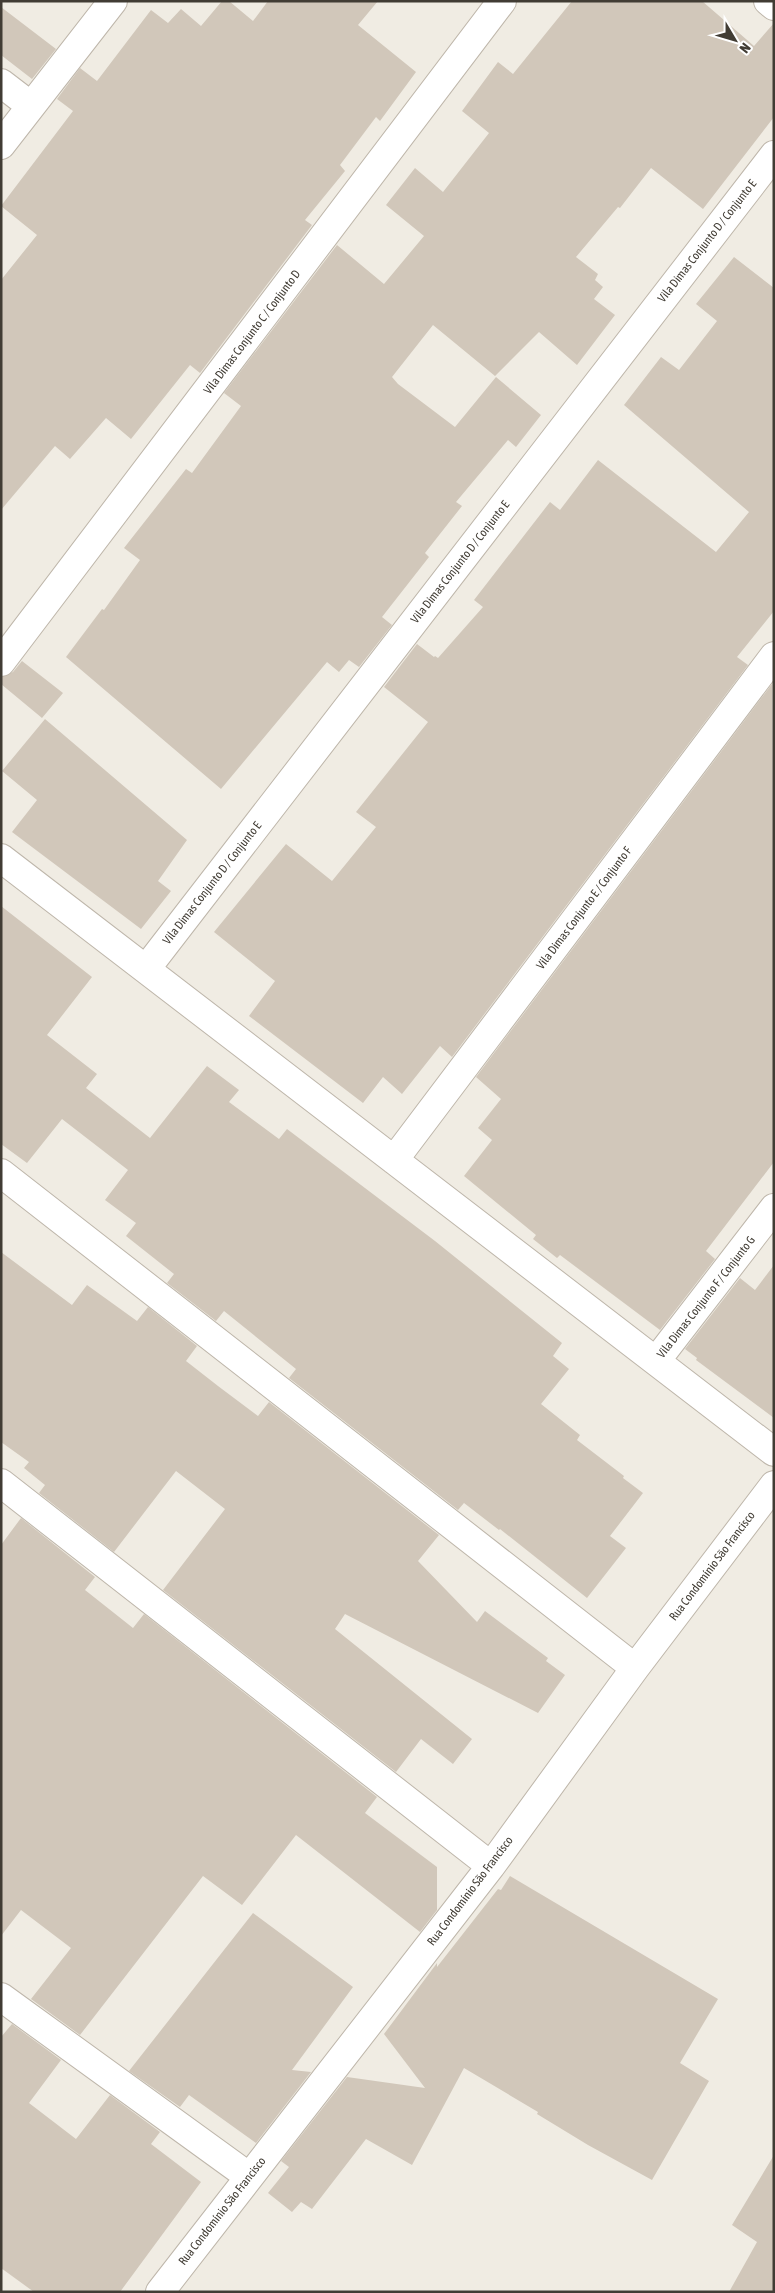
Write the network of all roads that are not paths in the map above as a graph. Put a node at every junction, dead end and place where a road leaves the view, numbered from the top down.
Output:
1 (113, 1) edge
2 (502, 1) edge
3 (768, 1) edge
4 (774, 6) edge
5 (1, 83) edge
6 (31, 106) junction
7 (1, 145) edge
8 (774, 155) edge
9 (774, 656) edge
10 (1, 662) edge
11 (1, 858) edge
12 (146, 969) junction
13 (394, 1160) junction
14 (1, 1173) edge
15 (774, 1208) edge
16 (656, 1361) junction
17 (774, 1452) edge
18 (1, 1483) edge
19 (774, 1485) edge
20 (635, 1668) junction
21 (491, 1866) junction
22 (1, 1997) edge
23 (248, 2176) junction
24 (160, 2292) edge

1 - 6 street
2 - 10 street, Vila Dimas Conjunto C / Conjunto D
3 - 4 street
5 - 6 street
6 - 7 street
8 - 12 street, Vila Dimas Conjunto D / Conjunto E
9 - 13 street, Vila Dimas Conjunto E / Conjunto F
11 - 12 street
12 - 13 street
13 - 16 street
14 - 20 street
15 - 16 street, Vila Dimas Conjunto F / Conjunto G
16 - 17 street
18 - 21 street
19 - 20 street, Rua Condomínio São Francisco
20 - 21 street, Rua Condomínio São Francisco
21 - 23 street, Rua Condomínio São Francisco
22 - 23 street
23 - 24 street, Rua Condomínio São Francisco

